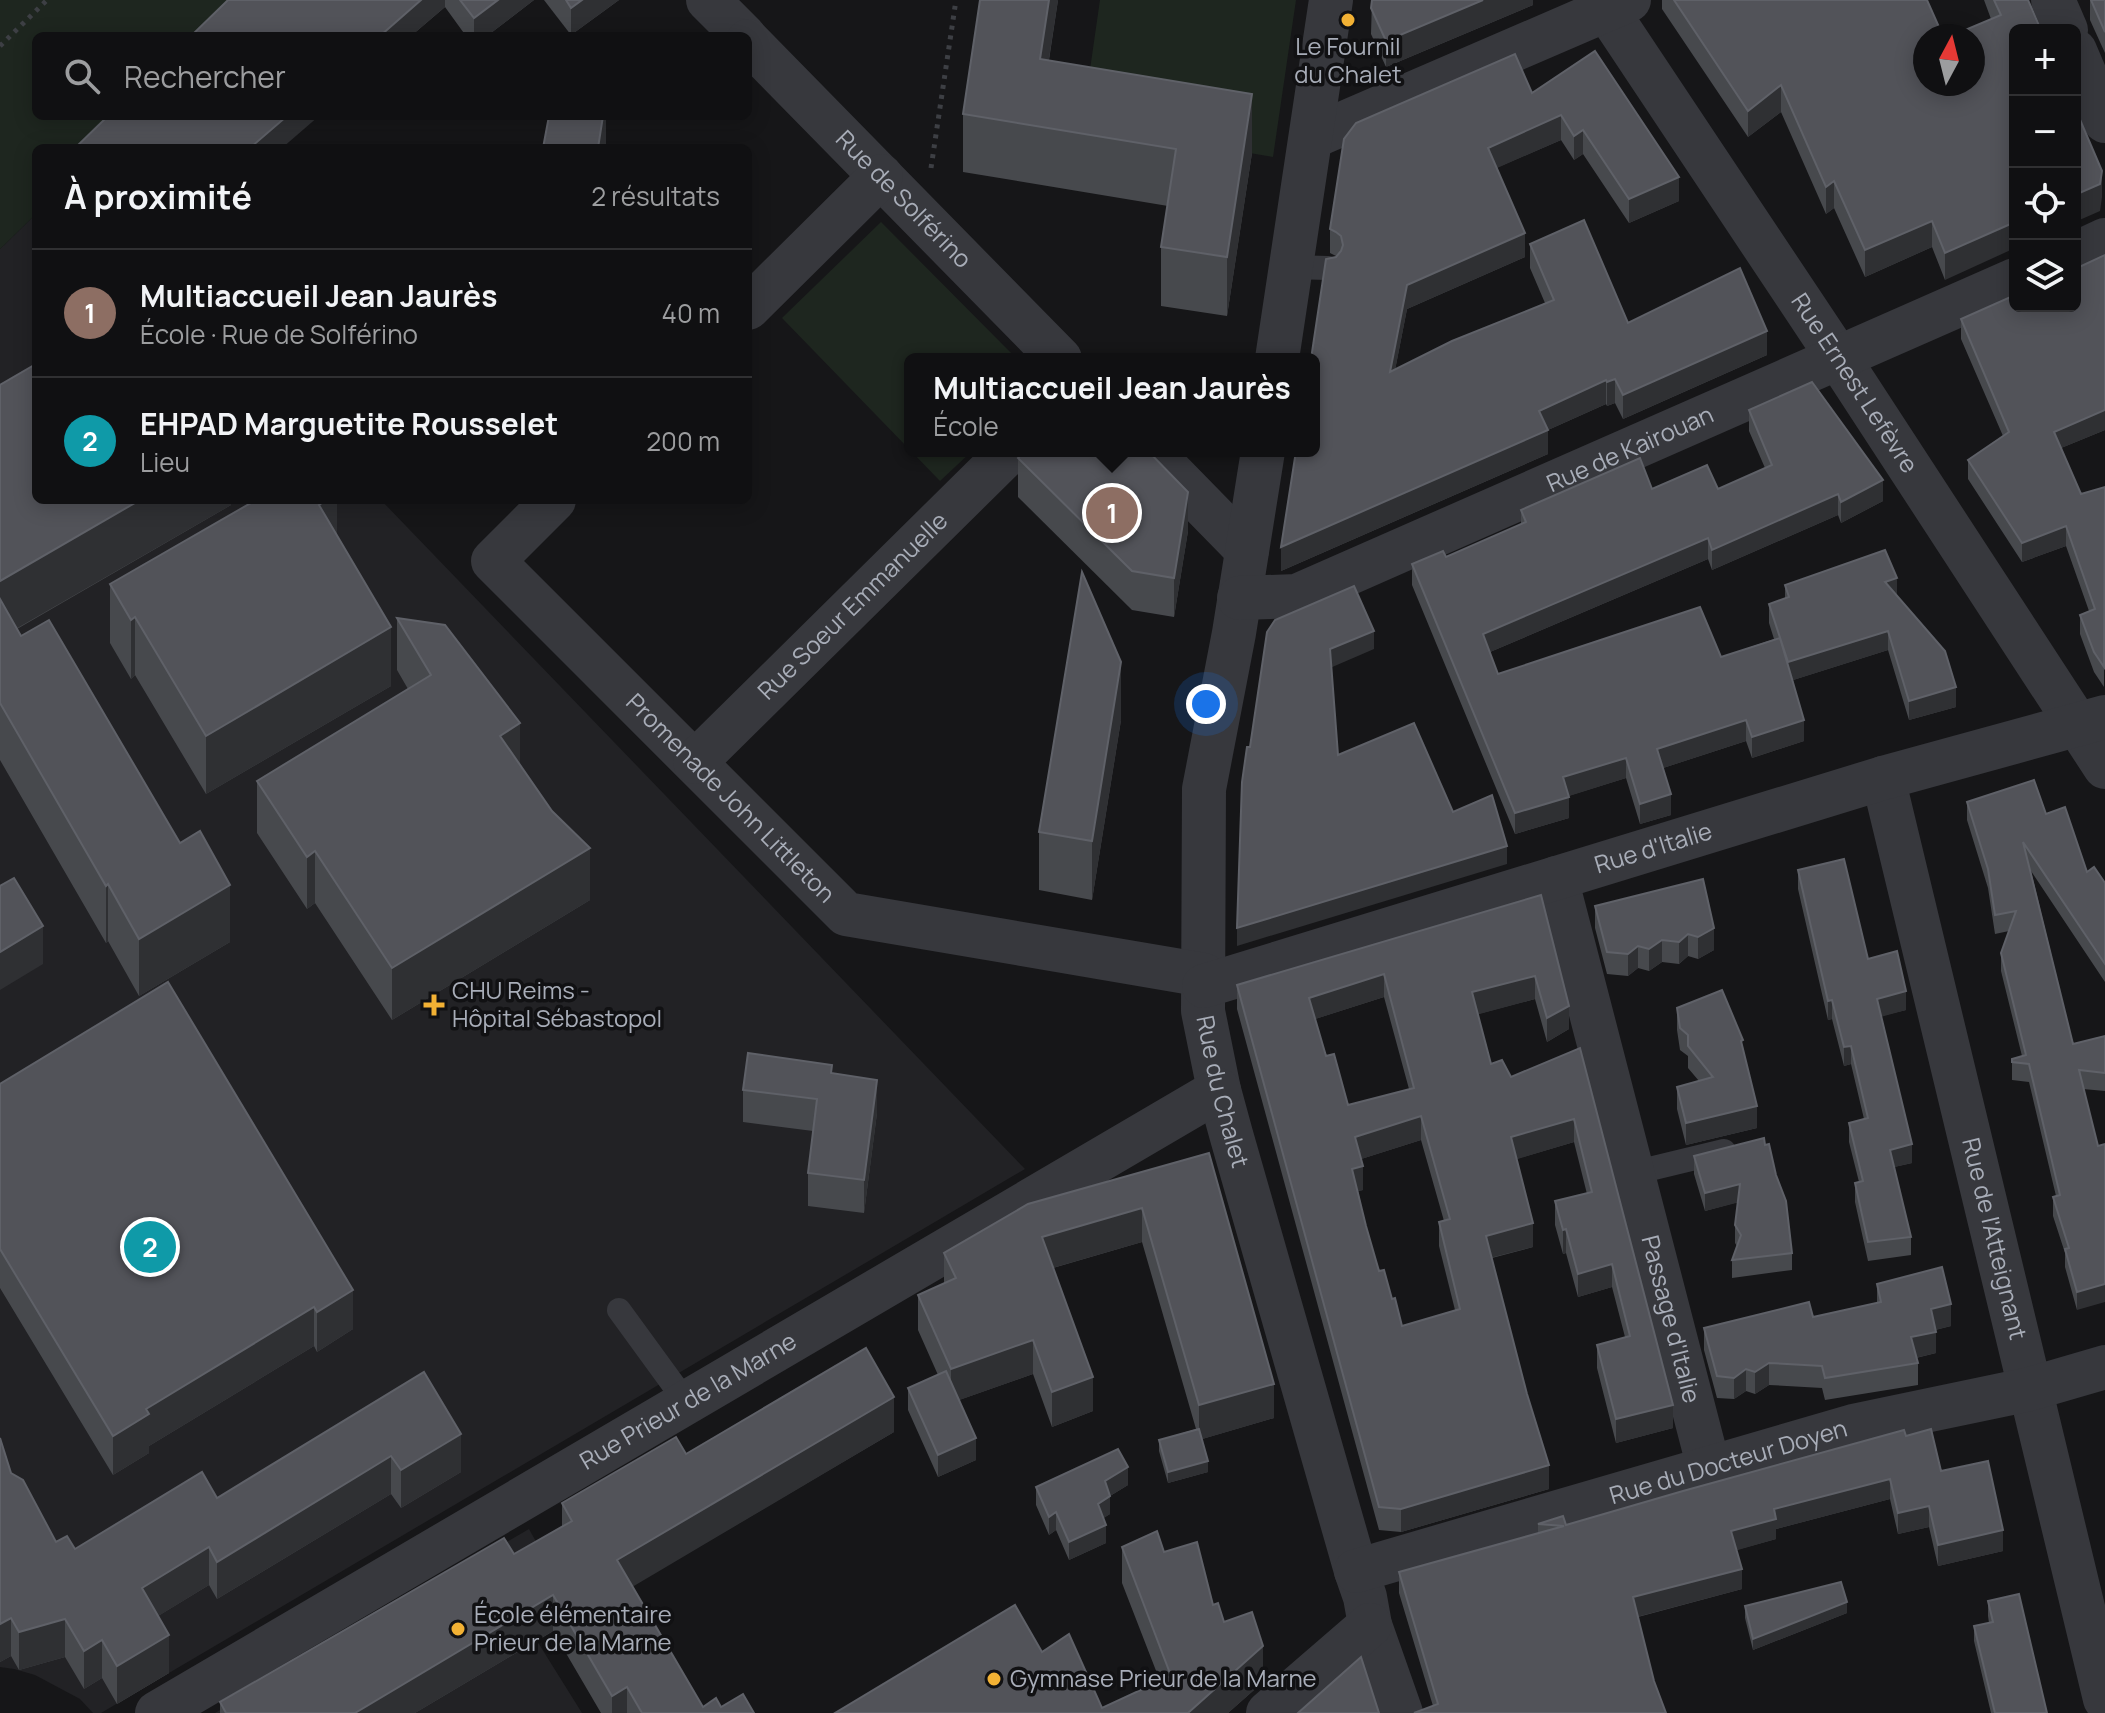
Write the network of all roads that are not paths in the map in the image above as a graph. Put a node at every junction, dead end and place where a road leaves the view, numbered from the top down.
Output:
1 (708, 0) edge
2 (1331, 0) edge
3 (2053, 0) edge
4 (1611, 3) edge
5 (2063, 24) edge
6 (740, 32) edge
7 (752, 45) edge
8 (2081, 65) edge
9 (2105, 121) edge
10 (1312, 137) junction
11 (881, 176) junction
12 (2105, 240) edge
13 (2081, 251) edge
14 (2009, 283) edge
15 (752, 304) edge
16 (1054, 353) edge
17 (1279, 353) edge
18 (1839, 359) junction
19 (1004, 457) edge
20 (1156, 457) edge
21 (1262, 457) edge
22 (550, 504) edge
23 (1247, 550) junction
24 (1239, 598) junction
25 (2091, 721) edge
26 (695, 762) junction
27 (2105, 767) edge
28 (1883, 778) junction
29 (1556, 878) junction
30 (1204, 980) junction
31 (1219, 1090) junction
32 (1741, 1147) edge
33 (1633, 1173) junction
34 (619, 1310) dead end
35 (2105, 1367) edge
36 (2030, 1389) junction
37 (686, 1402) junction
38 (1709, 1468) junction
39 (1356, 1571) junction
40 (1370, 1625) junction
41 (2105, 1699) edge
42 (157, 1713) edge
43 (1268, 1713) edge
44 (1401, 1713) edge

1 - 6 street
2 - 10 street
3 - 5 street
4 - 10 street
4 - 18 street, Rue Ernest Lefèvre
7 - 11 street, Rue de Solférino
8 - 9 street
10 - 17 street
11 - 15 street
11 - 16 street, Rue de Solférino
12 - 13 street
14 - 18 street, Rue de Kairouan
18 - 24 street, Rue de Kairouan
18 - 25 street, Rue Ernest Lefèvre
19 - 26 street, Rue Soeur Emmanuelle
20 - 23 street
21 - 23 street, Rue du Chalet
22 - 26 street, Promenade John Littleton
23 - 24 street, Rue du Chalet
24 - 30 street, Rue du Chalet
25 - 27 street, Rue Ernest Lefèvre
25 - 28 street, Rue d'Italie
26 - 30 street, Promenade John Littleton
28 - 29 street, Rue d'Italie
28 - 36 street, Rue de l'Atteignant
29 - 30 street, Rue d'Italie
29 - 33 street, Passage d'Italie
30 - 31 street, Rue du Chalet
31 - 37 street, Rue Prieur de la Marne
31 - 39 street, Rue du Chalet
32 - 33 lane
33 - 38 street, Passage d'Italie
34 - 37 lane
35 - 36 street, Rue du Docteur Doyen
36 - 38 street, Rue du Docteur Doyen
36 - 41 street, Rue de l'Atteignant
37 - 42 street, Rue Prieur de la Marne
38 - 39 street, Rue du Docteur Doyen
39 - 40 street, Rue du Chalet
40 - 43 street
40 - 44 street, Rue du Chalet

